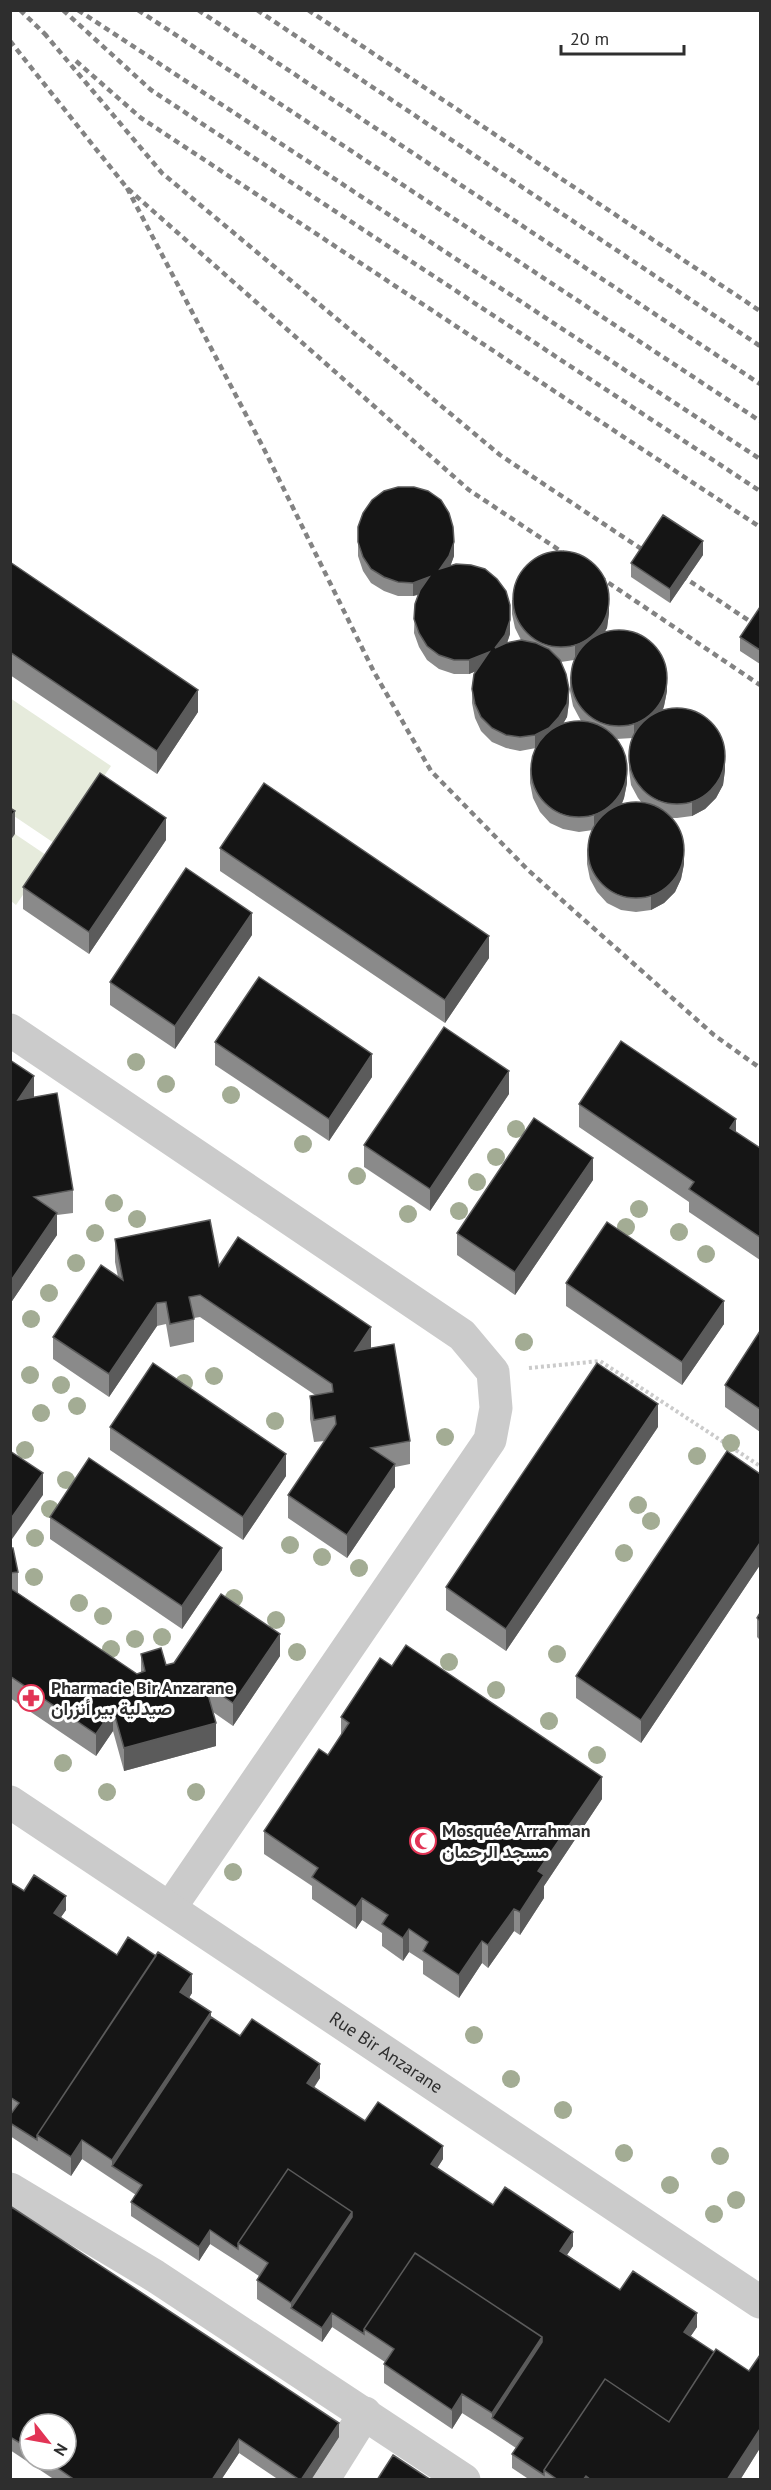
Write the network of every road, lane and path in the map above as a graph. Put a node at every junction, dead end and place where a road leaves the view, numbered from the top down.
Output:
1 (10, 1030) edge
2 (493, 1372) junction
3 (760, 1466) edge
4 (10, 1802) edge
5 (170, 1908) junction
6 (10, 2189) edge
7 (760, 2302) edge
8 (364, 2414) junction
9 (323, 2480) edge
10 (464, 2480) edge

1 - 2 street
2 - 3 path
2 - 5 street
4 - 5 street, Rue Bir Anzarane
5 - 7 street, Rue Bir Anzarane
6 - 8 street
8 - 9 street
8 - 10 street

